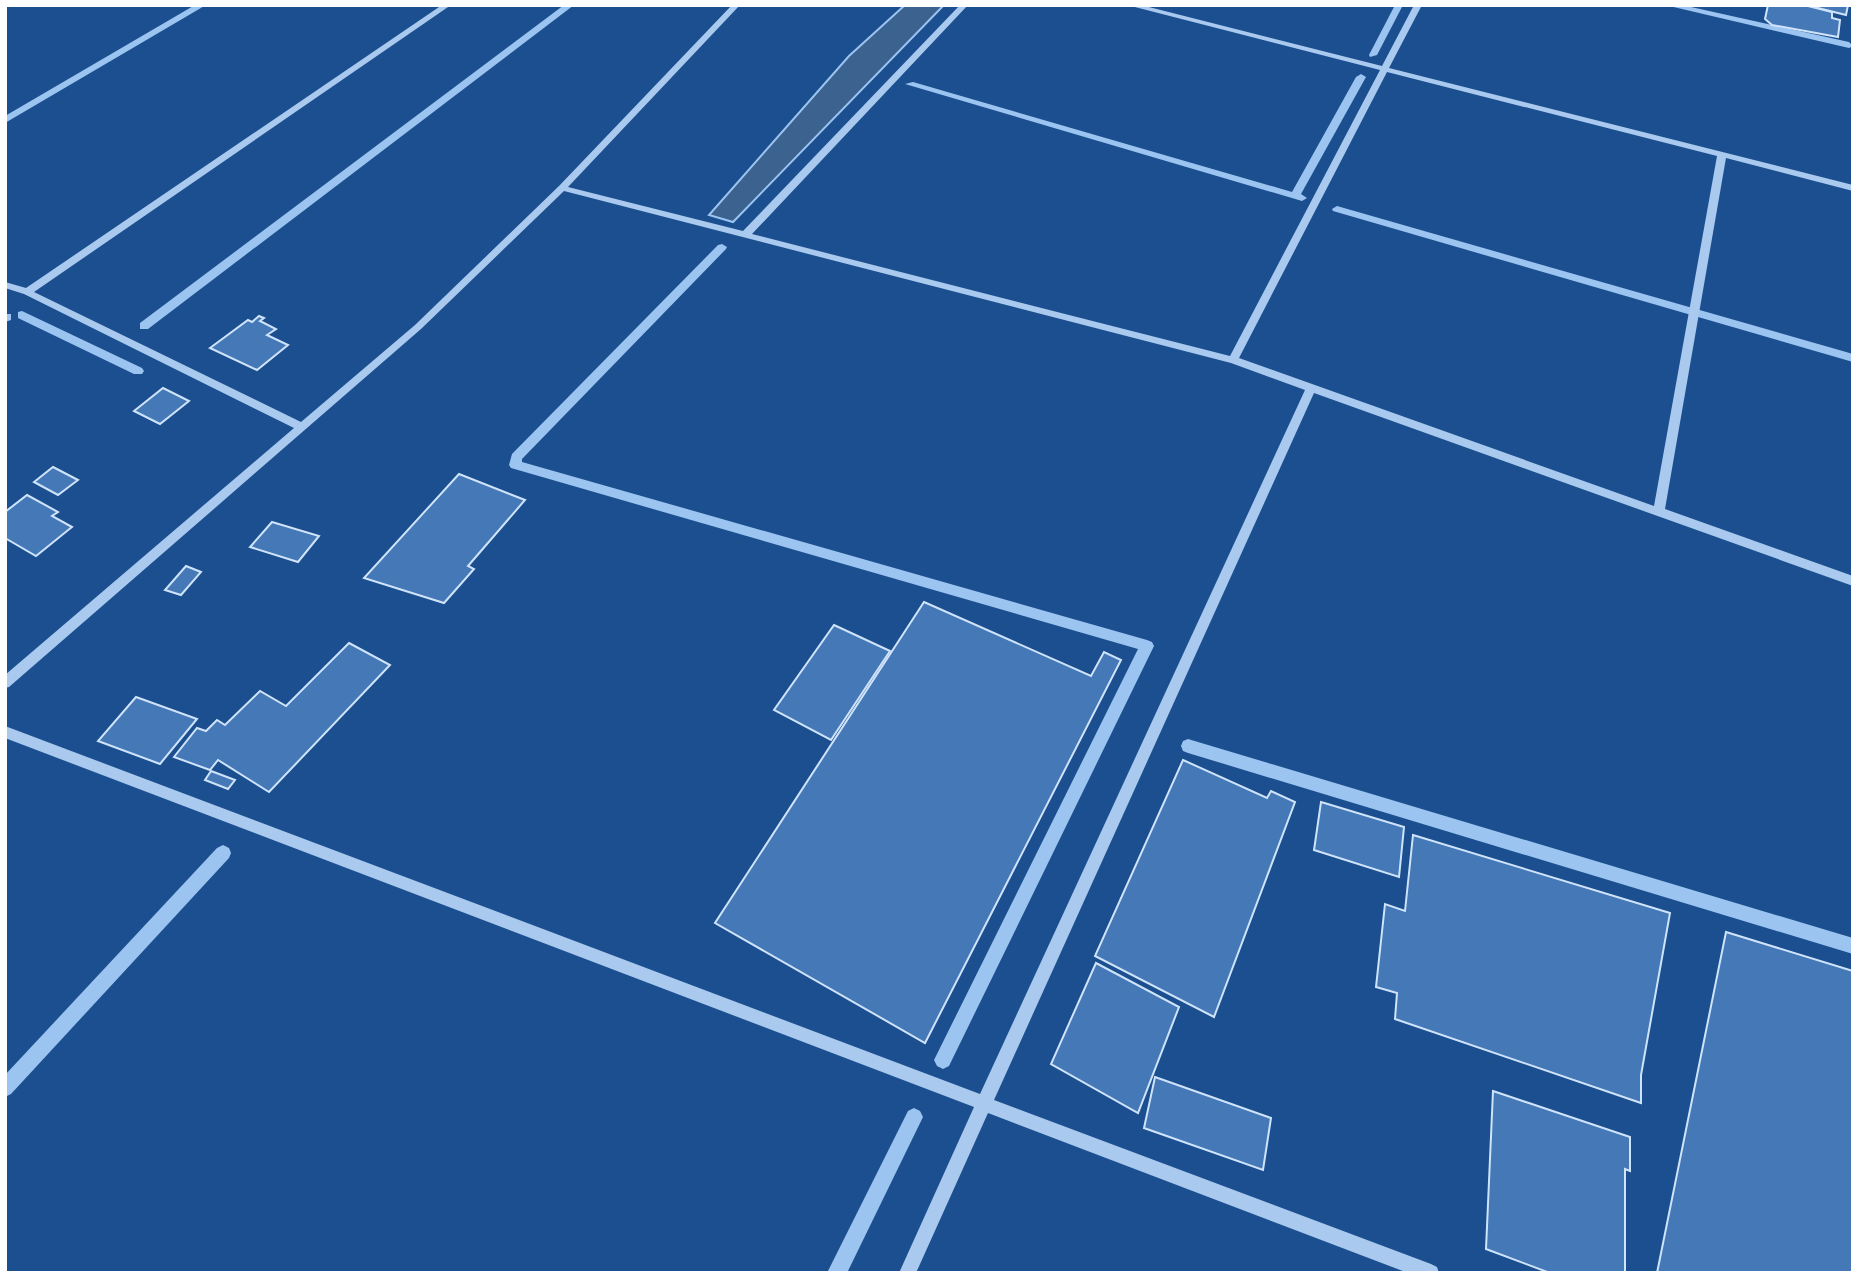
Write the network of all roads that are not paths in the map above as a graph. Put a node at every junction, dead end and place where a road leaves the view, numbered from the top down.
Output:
1 (447, 5) edge
2 (736, 5) edge
3 (964, 5) edge
4 (1131, 5) edge
5 (1418, 5) edge
6 (1386, 70) junction
7 (1722, 155) junction
8 (562, 188) junction
9 (1853, 188) edge
10 (745, 235) junction
11 (5, 285) edge
12 (23, 291) junction
13 (5, 300) edge
14 (1233, 360) junction
15 (1311, 388) junction
16 (303, 428) junction
17 (1659, 512) junction
18 (1853, 582) edge
19 (5, 683) edge
20 (5, 732) edge
21 (988, 1102) junction
22 (907, 1273) edge
23 (1431, 1273) edge

1 - 12 street
2 - 8 street
3 - 10 street
4 - 6 street
5 - 6 street
6 - 7 street
6 - 14 street
7 - 9 street
7 - 17 street
8 - 10 street
8 - 16 street
10 - 14 street
11 - 12 street
12 - 13 street
12 - 16 street
14 - 15 street
15 - 17 street
15 - 21 street
16 - 19 street
17 - 18 street
20 - 21 street
21 - 22 street
21 - 23 street

